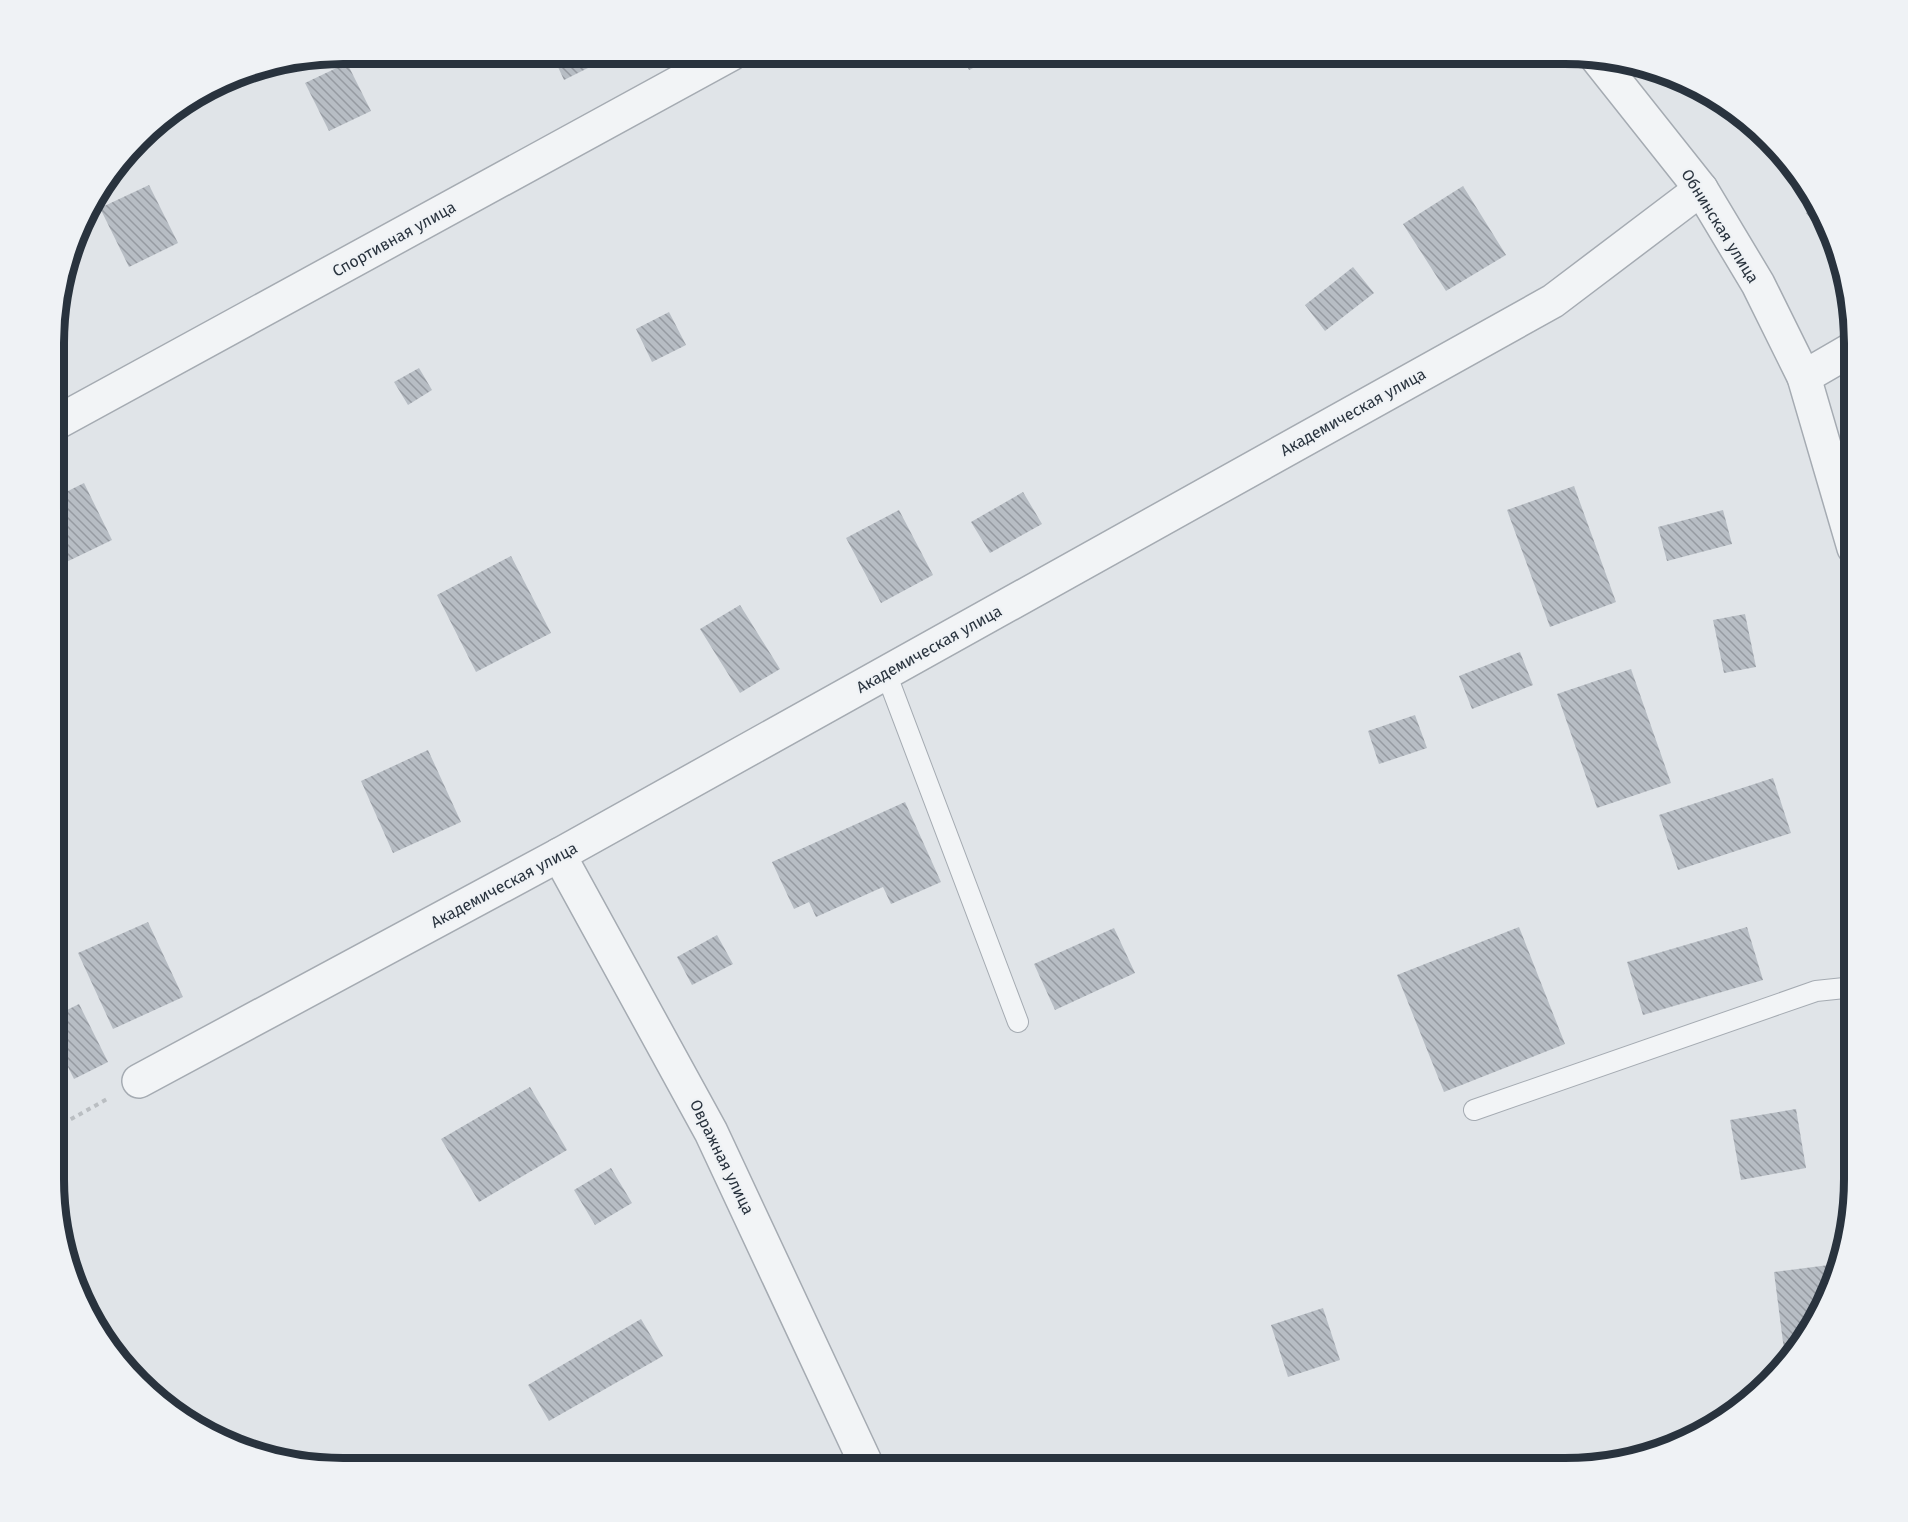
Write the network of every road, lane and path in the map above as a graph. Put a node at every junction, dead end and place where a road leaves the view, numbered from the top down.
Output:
1 (713, 64) edge
2 (1605, 68) edge
3 (1701, 189) junction
4 (1844, 354) edge
5 (1804, 376) junction
6 (64, 419) edge
7 (1844, 514) edge
8 (886, 673) junction
9 (559, 855) junction
10 (1844, 988) edge
11 (1018, 1022) dead end
12 (139, 1081) joint
13 (1474, 1110) dead end
14 (64, 1123) edge
15 (863, 1458) edge

1 - 6 street, Спортивная улица
2 - 3 street, Обнинская улица
3 - 5 street, Обнинская улица
3 - 8 street, Академическая улица
4 - 5 street
5 - 7 street, Обнинская улица
8 - 9 street, Академическая улица
8 - 11 lane
9 - 12 street, Академическая улица
9 - 15 street, Овражная улица
10 - 13 lane
12 - 14 path

